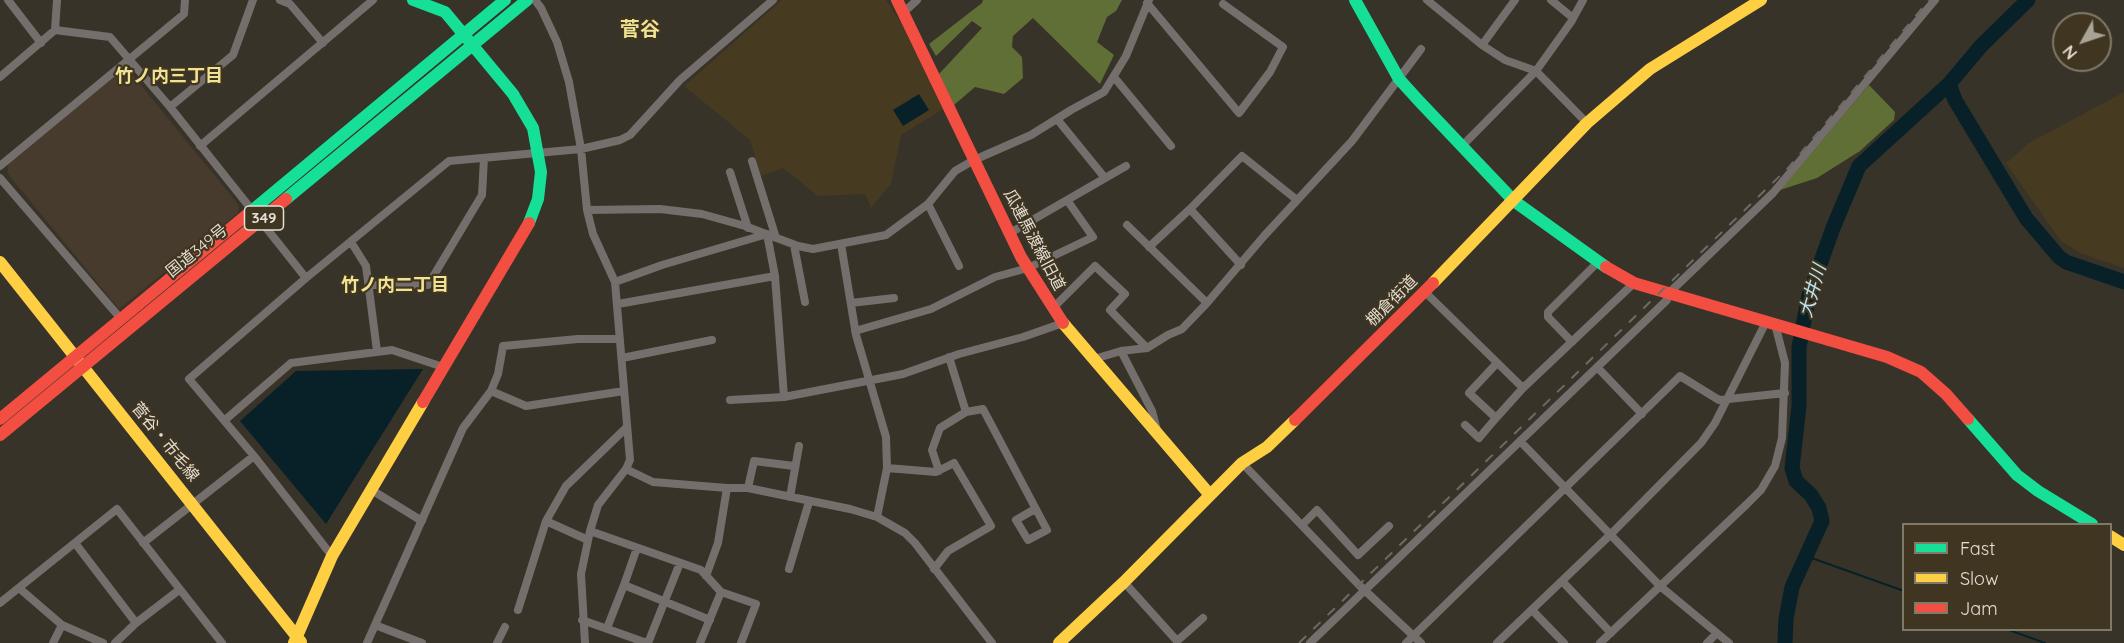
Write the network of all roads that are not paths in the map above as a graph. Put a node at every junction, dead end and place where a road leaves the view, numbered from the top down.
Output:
1 (8, 0) edge
2 (57, 0) edge
3 (185, 0) edge
4 (253, 0) edge
5 (280, 0) edge
6 (374, 0) edge
7 (413, 0) edge
8 (505, 0) edge
9 (527, 0) edge
10 (535, 0) edge
11 (773, 0) edge
12 (897, 0) edge
13 (917, 0) edge
14 (1355, 0) edge
15 (1515, 0) edge
16 (1551, 0) edge
17 (1583, 0) edge
18 (1761, 0) edge
19 (1935, 0) edge
20 (1148, 1) edge
21 (1222, 1) edge
22 (1431, 1) edge
23 (904, 12) junction
24 (1573, 18) junction
25 (55, 30) junction
26 (463, 34) junction
27 (41, 43) junction
28 (323, 43) junction
29 (472, 45) junction
30 (1482, 45) junction
31 (1421, 49) dead end
32 (129, 59) junction
33 (1536, 72) junction
34 (0, 77) edge
35 (1113, 77) junction
36 (1399, 80) junction
37 (170, 107) junction
38 (1057, 119) junction
39 (1587, 123) junction
40 (200, 146) junction
41 (1171, 146) dead end
42 (1462, 146) junction
43 (581, 149) junction
44 (538, 152) junction
45 (484, 158) junction
46 (974, 160) junction
47 (752, 161) dead end
48 (0, 166) edge
49 (1126, 166) dead end
50 (730, 172) dead end
51 (0, 178) edge
52 (1105, 178) junction
53 (1067, 200) junction
54 (1297, 200) junction
55 (1514, 201) junction
56 (928, 204) junction
57 (1190, 209) junction
58 (587, 210) junction
59 (257, 215) junction
60 (1127, 225) dead end
61 (748, 228) junction
62 (1010, 233) junction
63 (766, 234) junction
64 (777, 238) junction
65 (351, 242) junction
66 (841, 244) junction
67 (794, 245) junction
68 (1149, 246) junction
69 (0, 262) edge
70 (1598, 262) junction
71 (1241, 265) junction
72 (959, 266) dead end
73 (1028, 268) junction
74 (775, 276) junction
75 (306, 278) junction
76 (615, 282) junction
77 (1634, 283) junction
78 (369, 285) junction
79 (1425, 291) junction
80 (1669, 293) junction
81 (894, 298) dead end
82 (805, 302) dead end
83 (851, 303) junction
84 (1207, 303) junction
85 (618, 304) junction
86 (1053, 308) junction
87 (121, 319) junction
88 (1063, 323) junction
89 (1771, 323) junction
90 (855, 331) junction
91 (619, 339) junction
92 (712, 340) dead end
93 (1572, 342) junction
94 (1147, 348) junction
95 (376, 351) junction
96 (1121, 351) junction
97 (75, 356) junction
98 (949, 357) junction
99 (622, 358) junction
100 (1094, 359) junction
101 (1497, 363) junction
102 (83, 366) junction
103 (443, 367) junction
104 (1597, 367) junction
105 (870, 379) junction
106 (1523, 388) junction
107 (490, 391) junction
108 (624, 391) junction
109 (1785, 393) junction
110 (784, 397) junction
111 (730, 400) dead end
112 (1726, 400) junction
113 (966, 412) junction
114 (1642, 414) junction
115 (1496, 418) junction
116 (0, 419) edge
117 (225, 420) junction
118 (1465, 425) dead end
119 (626, 428) junction
120 (1157, 431) junction
121 (0, 435) edge
122 (1520, 441) junction
123 (799, 446) dead end
124 (254, 456) junction
125 (1242, 463) junction
126 (794, 466) junction
127 (887, 468) junction
128 (626, 469) junction
129 (939, 471) junction
130 (727, 488) junction
131 (748, 488) junction
132 (1565, 488) junction
133 (370, 489) junction
134 (1210, 495) junction
135 (790, 497) junction
136 (809, 502) junction
137 (194, 504) junction
138 (1035, 509) dead end
139 (877, 517) junction
140 (422, 521) junction
141 (546, 521) junction
142 (2089, 523) edge
143 (1302, 525) junction
144 (1389, 526) dead end
145 (1610, 535) junction
146 (589, 536) junction
147 (75, 543) junction
148 (143, 543) junction
149 (637, 548) junction
150 (332, 556) junction
151 (680, 563) junction
152 (789, 569) dead end
153 (934, 569) junction
154 (706, 576) junction
155 (1562, 581) junction
156 (1124, 582) junction
157 (624, 585) junction
158 (1660, 586) junction
159 (19, 588) junction
160 (180, 590) junction
161 (1365, 591) junction
162 (721, 592) junction
163 (664, 602) junction
164 (0, 603) edge
165 (518, 610) dead end
166 (1532, 610) junction
167 (1203, 618) dead end
168 (582, 620) junction
169 (710, 620) junction
170 (136, 623) junction
171 (62, 625) junction
172 (375, 625) junction
173 (504, 627) dead end
174 (607, 628) junction
175 (1611, 633) junction
176 (1717, 633) junction
177 (1413, 636) junction
178 (298, 641) edge
179 (1176, 642) edge
180 (53, 643) edge
181 (103, 643) edge
182 (115, 643) edge
183 (222, 643) edge
184 (367, 643) edge
185 (422, 643) edge
186 (497, 643) edge
187 (585, 643) edge
188 (648, 643) edge
189 (700, 643) edge
190 (741, 643) edge
191 (992, 643) edge
192 (1059, 643) edge
193 (1310, 643) edge
194 (1406, 643) edge
195 (1421, 643) edge
196 (1497, 643) edge
197 (1564, 643) edge
198 (1600, 643) edge
199 (1707, 643) edge
200 (1729, 643) edge

1 - 27 street
2 - 25 street
3 - 32 street
4 - 37 street
5 - 28 street
6 - 28 street
7 - 26 main road
8 - 26 main road, 国道349号 / 349
9 - 29 main road, 国道349号 / 349
10 - 43 street
11 - 43 street
12 - 23 main road, 瓜連馬渡線旧道
13 - 23 street
14 - 36 main road
15 - 30 street
16 - 24 street
17 - 24 street
18 - 39 main road, 棚倉街道
19 - 80 street
20 - 21 street
20 - 35 street
22 - 30 street
23 - 46 main road, 瓜連馬渡線旧道
24 - 33 street
25 - 27 street
25 - 32 street
26 - 29 main road
26 - 59 main road, 国道349号 / 349
27 - 34 street
28 - 40 street
29 - 44 main road
29 - 59 main road, 国道349号 / 349
30 - 33 street
31 - 36 street
32 - 37 street
32 - 48 street
33 - 39 street
33 - 42 street
35 - 38 street
35 - 41 street
36 - 42 main road
36 - 54 street
37 - 40 street
38 - 46 street
38 - 52 street
39 - 55 main road, 棚倉街道
40 - 59 street
42 - 55 main road
43 - 44 street
43 - 58 street
44 - 45 street
44 - 103 main road
45 - 65 street
45 - 78 street
46 - 56 street
46 - 62 main road, 瓜連馬渡線旧道
47 - 64 street
49 - 52 street
50 - 61 street
51 - 87 street
52 - 53 street
53 - 62 street
53 - 73 street
54 - 57 street
54 - 71 street
55 - 70 main road
55 - 79 main road, 棚倉街道
56 - 66 street
56 - 72 street
57 - 68 street
57 - 71 street
58 - 61 street
58 - 76 street
59 - 75 street
59 - 87 main road, 国道349号 / 349
59 - 102 main road, 国道349号 / 349
60 - 68 street
61 - 63 street
62 - 73 main road, 瓜連馬渡線旧道
63 - 64 street
63 - 74 street
63 - 76 street
64 - 67 street
65 - 75 street
65 - 78 street
66 - 67 street
66 - 83 street
67 - 82 street
68 - 84 street
69 - 97 main road, 菅谷・市毛線
70 - 77 main road
70 - 93 street
71 - 84 street
73 - 86 main road, 瓜連馬渡線旧道
73 - 90 street
74 - 85 street
74 - 110 street
75 - 117 street
76 - 85 street
77 - 80 main road
77 - 93 street
78 - 95 street
79 - 101 street
79 - 125 main road, 棚倉街道
80 - 89 main road
80 - 104 street
81 - 83 street
83 - 90 street
84 - 94 street
85 - 91 street
86 - 88 main road, 瓜連馬渡線旧道
86 - 94 street
87 - 97 main road, 国道349号 / 349
88 - 98 street
88 - 100 main road, 瓜連馬渡線旧道
89 - 109 street
89 - 112 street
89 - 142 main road
90 - 105 street
91 - 99 street
91 - 107 street
92 - 99 street
93 - 106 street
94 - 96 street
95 - 103 street
95 - 117 street
96 - 100 street
96 - 120 street
97 - 102 main road, 菅谷・市毛線
97 - 116 main road, 国道349号 / 349
98 - 105 street
98 - 113 street
99 - 108 street
100 - 120 main road, 瓜連馬渡線旧道
101 - 106 street
101 - 115 street
102 - 121 main road, 国道349号 / 349
102 - 137 main road, 菅谷・市毛線
103 - 133 main road
104 - 114 street
104 - 122 street
105 - 110 street
105 - 127 street
106 - 115 street
107 - 108 street
107 - 140 street
108 - 119 street
109 - 112 street
109 - 158 street
110 - 111 street
112 - 114 street
112 - 145 street
113 - 129 street
113 - 138 street
114 - 132 street
115 - 118 street
117 - 124 street
119 - 128 street
119 - 141 street
120 - 134 main road, 瓜連馬渡線旧道
122 - 132 street
122 - 161 street
123 - 126 street
124 - 137 street
124 - 150 street
125 - 134 main road, 棚倉街道
125 - 143 street
126 - 131 street
126 - 135 street
127 - 129 street
127 - 139 street
128 - 130 street
128 - 146 street
129 - 153 street
130 - 131 street
130 - 154 street
131 - 135 street
132 - 145 street
132 - 177 street
133 - 140 street
133 - 150 main road
134 - 156 main road, 棚倉街道
135 - 136 street
136 - 139 street
136 - 152 street
137 - 148 street
137 - 178 main road, 菅谷・市毛線
139 - 153 street
140 - 172 street
141 - 146 street
141 - 165 street
143 - 144 street
143 - 161 street
145 - 155 street
145 - 158 street
146 - 149 street
146 - 168 street
147 - 148 street
147 - 159 street
147 - 170 street
148 - 160 street
149 - 151 street
149 - 157 street
150 - 178 main road
151 - 154 street
151 - 163 street
153 - 191 street
154 - 162 street
155 - 166 street
155 - 175 street
156 - 179 street
156 - 192 main road, 棚倉街道
157 - 163 street
157 - 174 street
158 - 175 street
158 - 176 street
159 - 164 street
159 - 171 street
160 - 170 street
160 - 183 street
161 - 177 street
161 - 193 street
162 - 169 street
162 - 190 street
163 - 169 street
163 - 188 street
166 - 196 street
166 - 197 street
167 - 179 street
168 - 174 street
168 - 187 street
169 - 189 street
170 - 182 street
171 - 180 street
171 - 181 street
172 - 184 street
172 - 185 street
173 - 186 street
174 - 188 street
175 - 198 street
176 - 199 street
176 - 200 street
177 - 194 street
177 - 195 street

